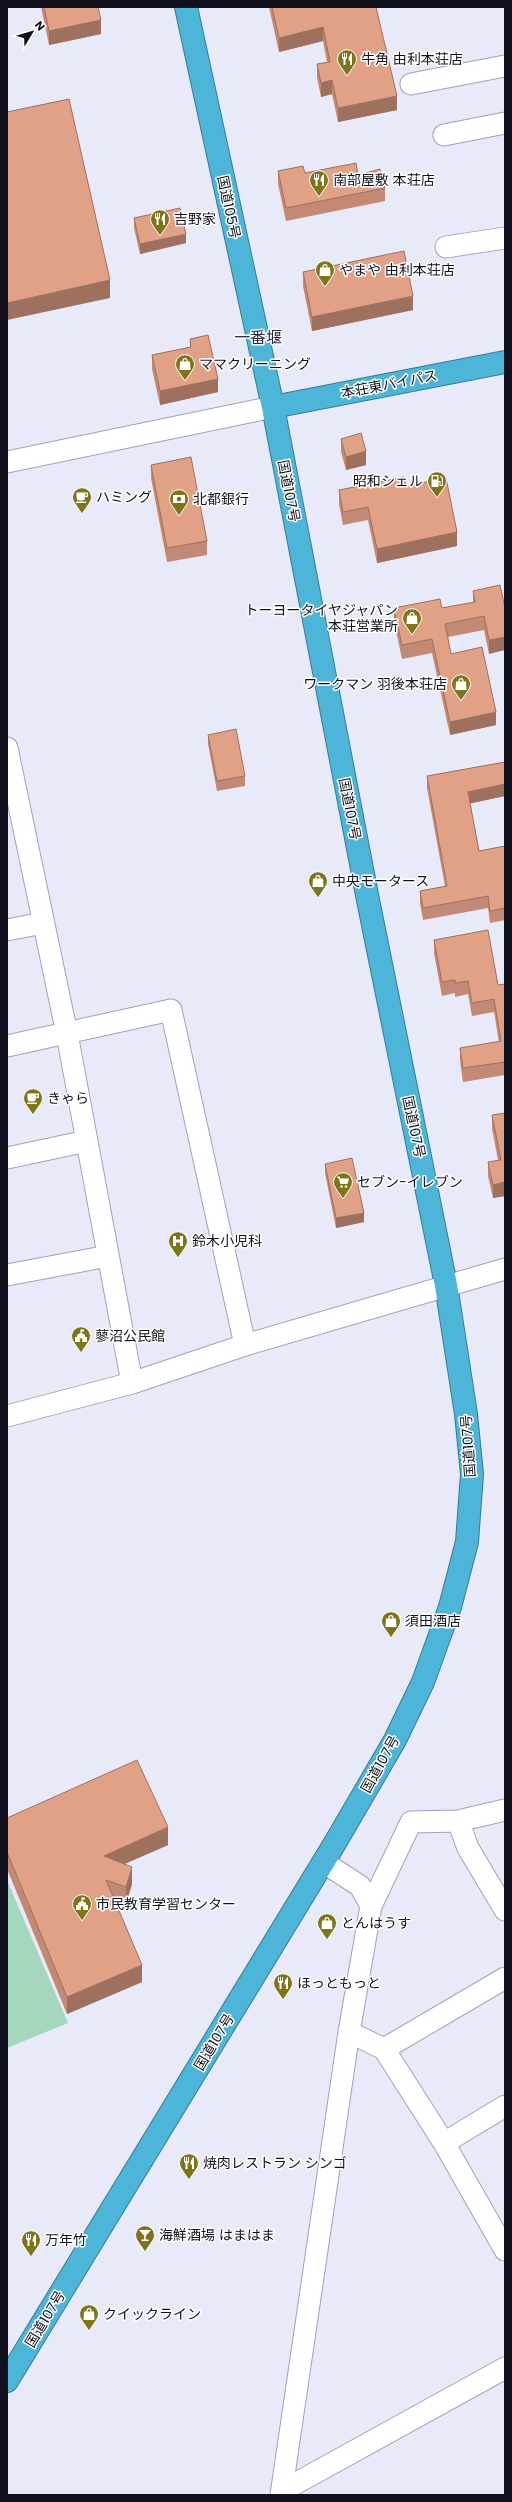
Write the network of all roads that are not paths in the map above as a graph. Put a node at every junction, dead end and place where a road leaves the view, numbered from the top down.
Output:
1 (186, 7) edge
2 (505, 66) edge
3 (411, 84) dead end
4 (505, 123) edge
5 (444, 135) dead end
6 (505, 238) edge
7 (446, 247) dead end
8 (505, 362) edge
9 (273, 407) junction
10 (7, 462) edge
11 (7, 748) edge
12 (43, 923) junction
13 (7, 930) edge
14 (67, 1034) junction
15 (7, 1046) edge
16 (87, 1141) junction
17 (7, 1158) edge
18 (108, 1256) junction
19 (505, 1269) edge
20 (7, 1275) edge
21 (446, 1285) junction
22 (245, 1345) junction
23 (132, 1383) junction
24 (7, 1416) edge
25 (505, 1810) edge
26 (458, 1821) junction
27 (323, 1862) junction
28 (371, 1906) junction
29 (505, 1910) edge
30 (505, 1978) edge
31 (349, 2032) junction
32 (384, 2048) junction
33 (505, 2106) edge
34 (444, 2142) junction
35 (503, 2242) edge
36 (505, 2368) edge
37 (7, 2381) edge
38 (282, 2493) edge

1 - 9 highway, 国道105号
2 - 3 street
4 - 5 street
6 - 7 street
8 - 9 highway, 本荘東バイパス
9 - 10 street
9 - 21 highway, 国道107号
11 - 12 street
12 - 13 street
12 - 14 street
14 - 15 street
14 - 16 street
14 - 22 street
16 - 17 street
16 - 18 street
18 - 20 street
18 - 23 street
19 - 21 street
21 - 22 street
21 - 27 highway, 国道107号
22 - 23 street
23 - 24 street
25 - 26 street
26 - 28 street
26 - 29 street
27 - 28 street
27 - 37 highway, 国道107号
28 - 31 street
30 - 32 street
31 - 32 street
31 - 38 street
32 - 34 street
33 - 34 street
34 - 35 street
36 - 38 street

